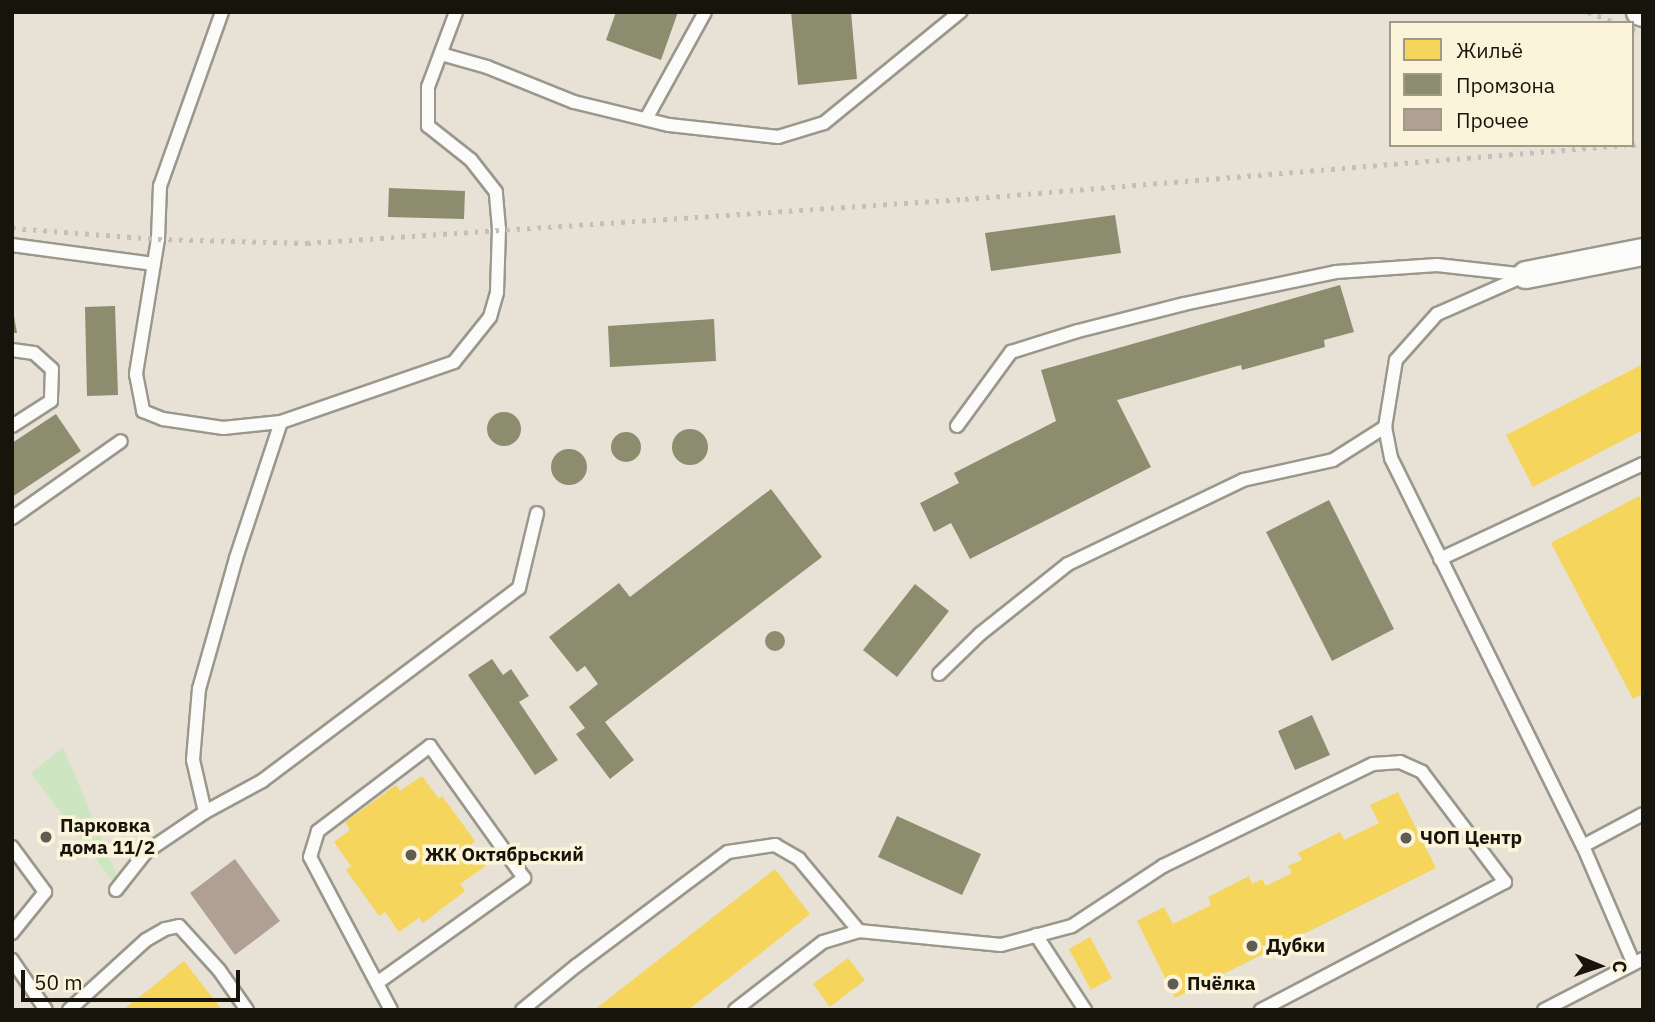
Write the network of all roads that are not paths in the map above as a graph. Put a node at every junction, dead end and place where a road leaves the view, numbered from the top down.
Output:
1 (222, 12) edge
2 (456, 12) edge
3 (705, 12) edge
4 (960, 12) edge
5 (441, 54) junction
6 (646, 119) junction
7 (12, 245) edge
8 (1643, 252) edge
9 (154, 264) junction
10 (1526, 275) junction
11 (12, 350) edge
12 (281, 422) junction
13 (12, 426) edge
14 (957, 426) dead end
15 (1385, 427) junction
16 (121, 440) dead end
17 (1643, 464) edge
18 (537, 513) dead end
19 (12, 518) edge
20 (1440, 559) junction
21 (939, 674) dead end
22 (205, 812) junction
23 (1643, 814) edge
24 (1583, 846) junction
25 (12, 847) edge
26 (116, 890) dead end
27 (859, 931) junction
28 (12, 933) edge
29 (1036, 935) junction
30 (12, 960) edge
31 (1638, 961) edge
32 (377, 983) junction
33 (46, 1010) edge
34 (69, 1010) edge
35 (247, 1010) edge
36 (391, 1010) edge
37 (522, 1010) edge
38 (735, 1010) edge
39 (1085, 1010) edge
40 (1261, 1010) edge
41 (1544, 1010) edge

1 - 9 lane
2 - 5 lane
3 - 6 lane
4 - 6 lane
5 - 6 lane
5 - 12 lane
7 - 9 lane
8 - 10 street
9 - 12 lane
10 - 14 lane
10 - 15 lane
11 - 13 lane
12 - 22 lane
15 - 20 lane
15 - 21 lane
16 - 19 lane
17 - 20 lane
18 - 22 lane
20 - 24 lane
22 - 26 lane
23 - 24 lane
24 - 31 lane
25 - 28 lane
27 - 29 lane
27 - 37 lane
27 - 38 lane
29 - 39 lane
29 - 40 lane
30 - 33 lane
31 - 41 lane
32 - 32 lane
32 - 36 lane
34 - 35 lane

